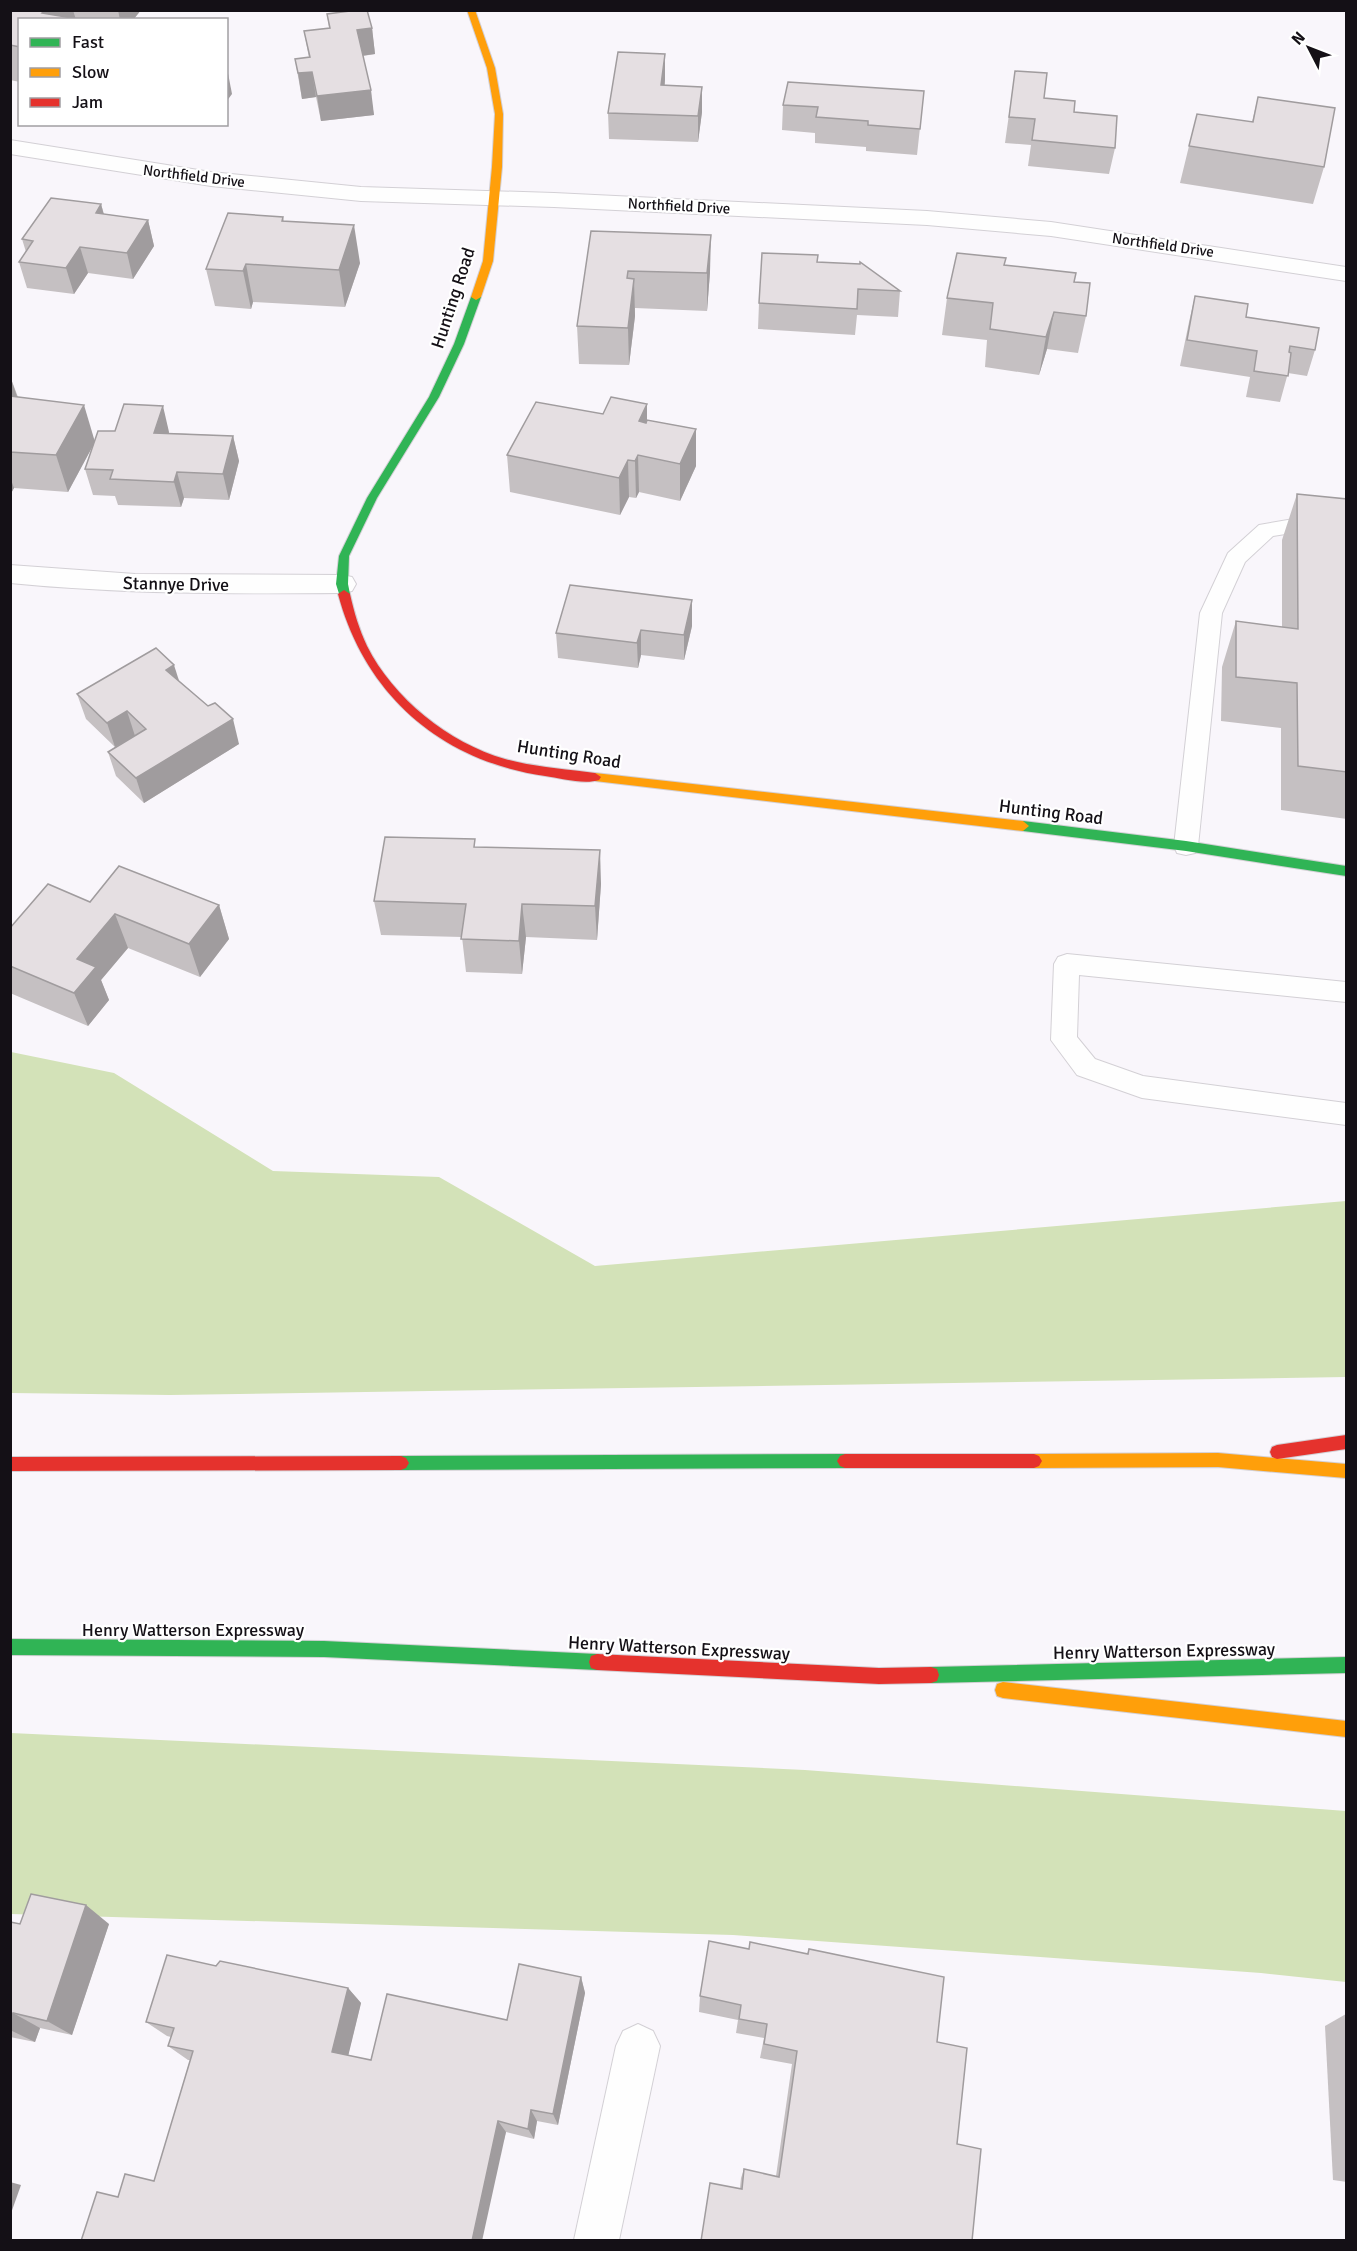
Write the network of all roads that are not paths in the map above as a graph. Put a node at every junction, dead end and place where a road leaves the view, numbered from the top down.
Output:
1 (471, 10) edge
2 (10, 147) edge
3 (493, 198) junction
4 (1347, 274) edge
5 (1347, 525) edge
6 (10, 574) edge
7 (342, 584) junction
8 (1186, 846) junction
9 (1347, 871) edge
10 (1347, 992) edge
11 (1347, 1114) edge
12 (1347, 1442) edge
13 (1218, 1460) junction
14 (10, 1464) edge
15 (1347, 1472) edge
16 (10, 1647) edge
17 (1347, 1665) edge
18 (879, 1676) junction
19 (1347, 1729) edge
20 (638, 2046) dead end
21 (596, 2241) edge

1 - 3 main road, Hunting Road
2 - 3 street, Northfield Drive
3 - 4 street, Northfield Drive
3 - 7 main road, Hunting Road
5 - 8 lane
6 - 7 street, Stannye Drive
7 - 8 main road, Hunting Road
8 - 9 main road, Hunting Road
10 - 11 lane
12 - 13 main road
13 - 14 main road
13 - 15 main road
16 - 18 main road, Henry Watterson Expressway
17 - 18 main road, Henry Watterson Expressway
18 - 19 main road
20 - 21 street

